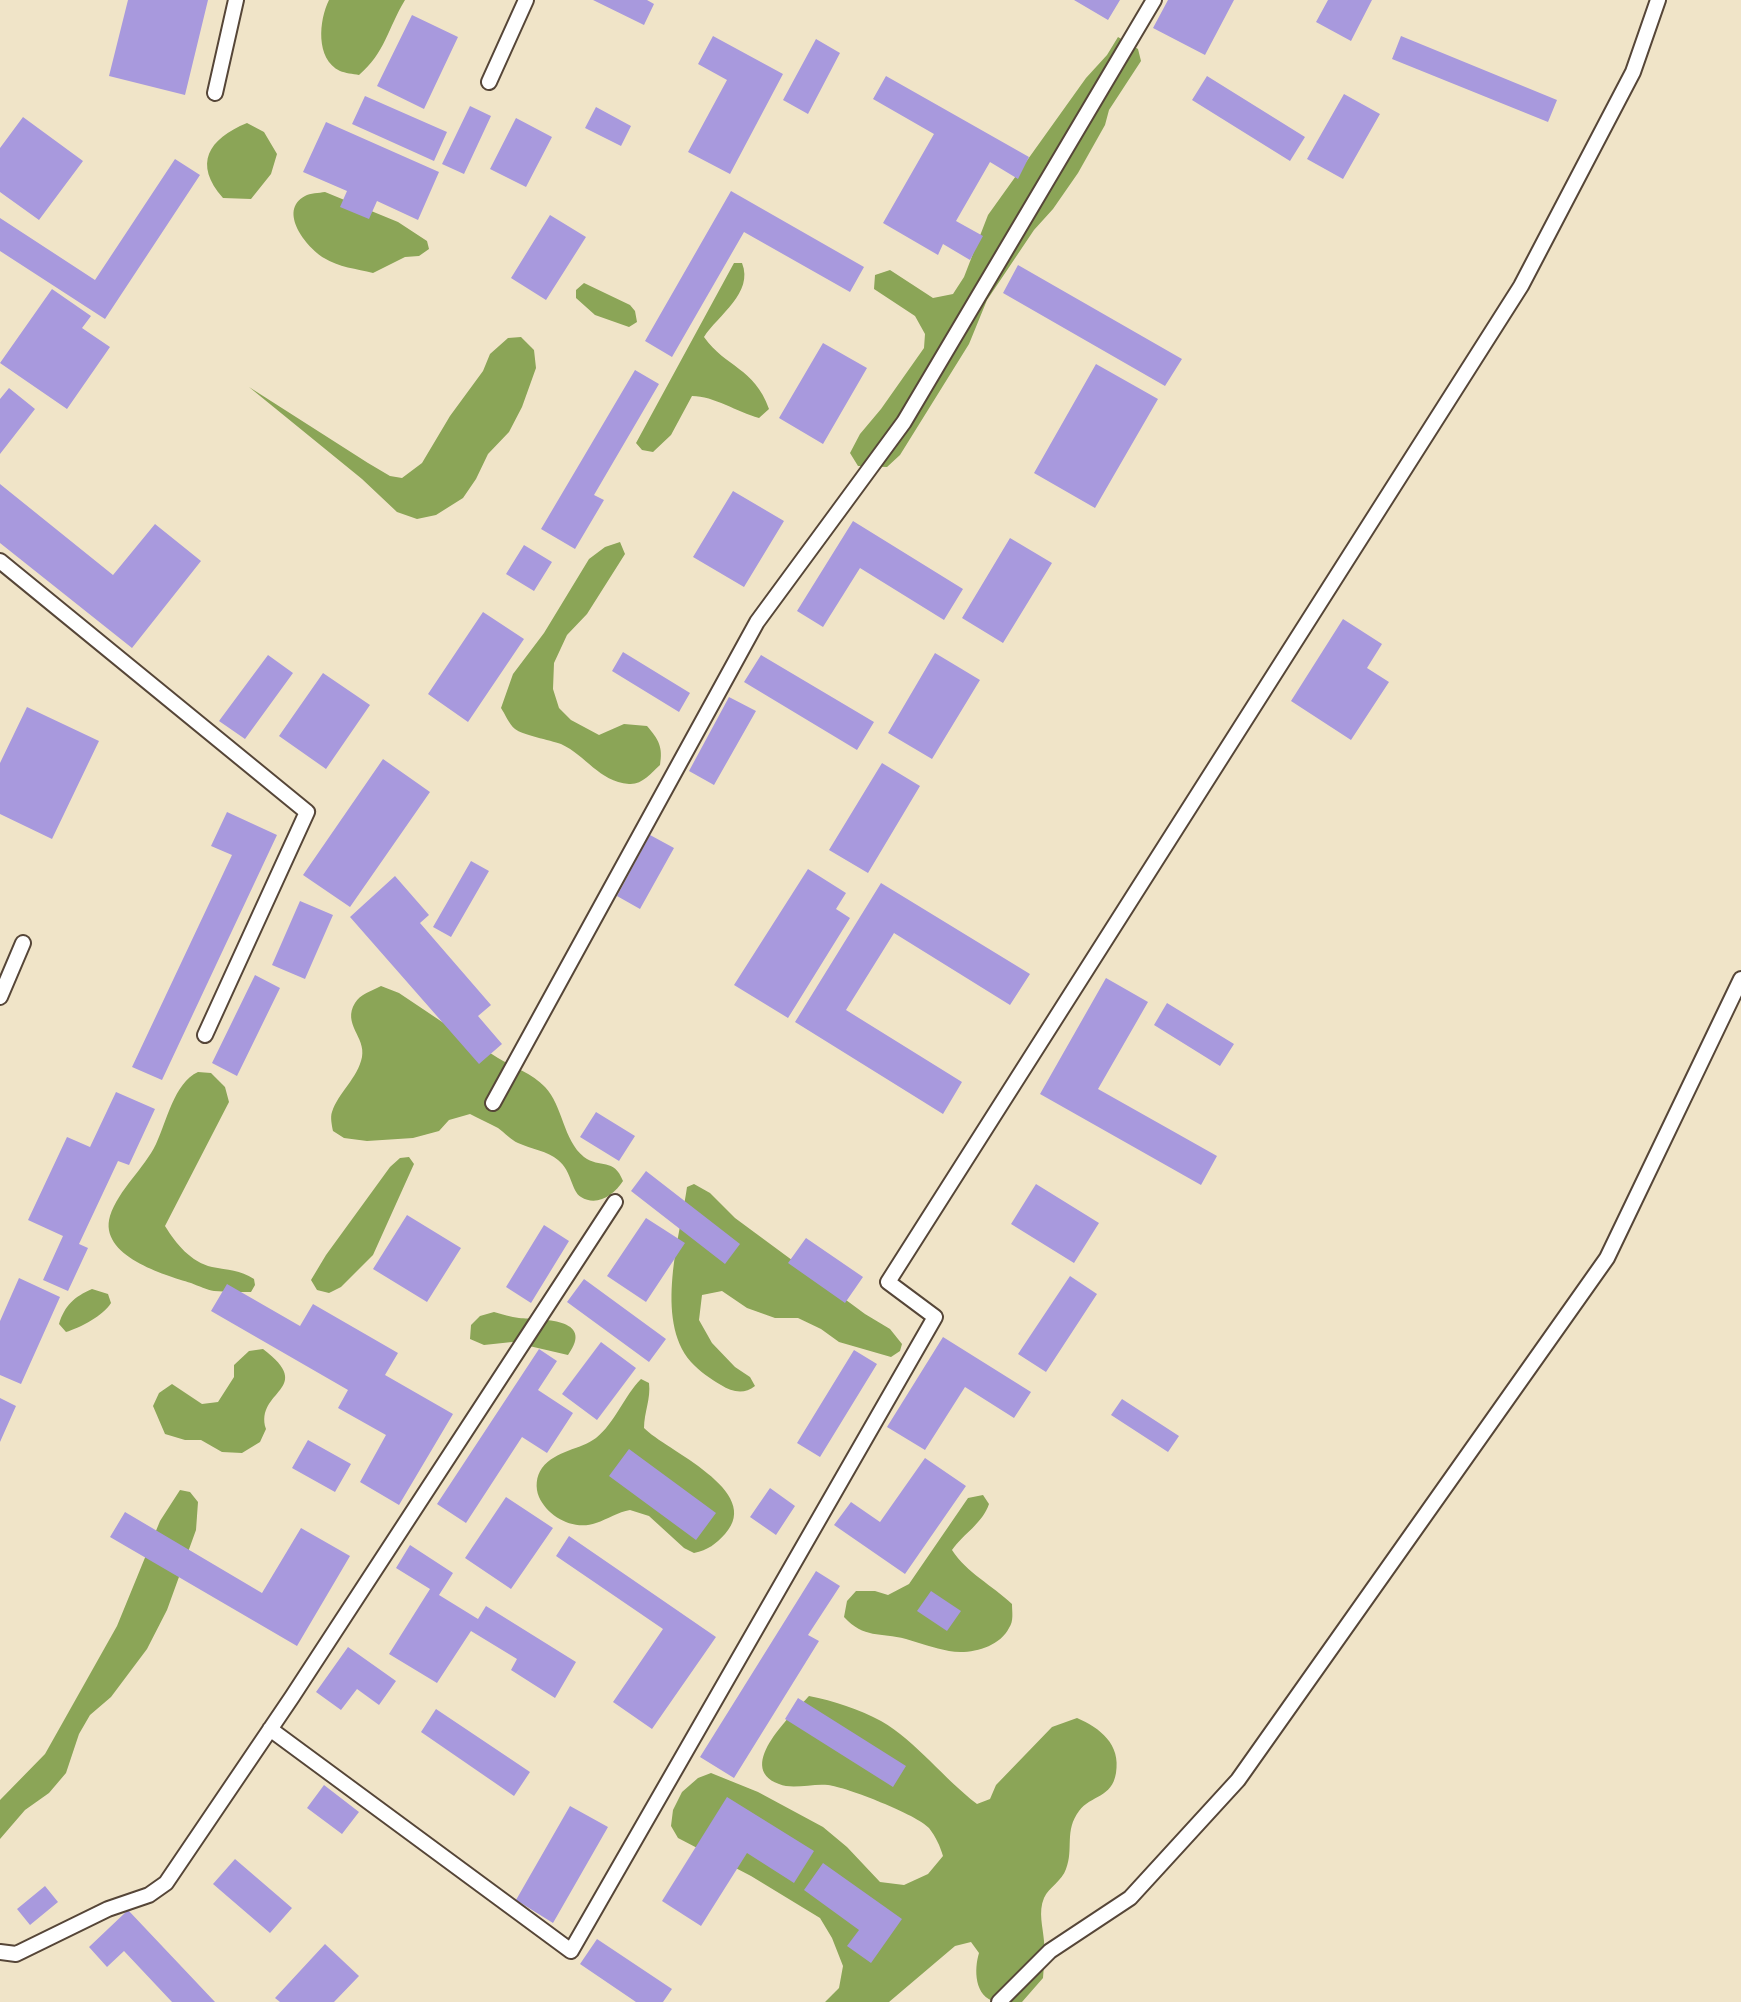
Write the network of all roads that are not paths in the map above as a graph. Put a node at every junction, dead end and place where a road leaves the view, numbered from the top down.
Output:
1 (236, 0) edge
2 (526, 0) edge
3 (1154, 0) edge
4 (1658, 0) edge
5 (489, 82) dead end
6 (215, 93) dead end
7 (0, 561) edge
8 (23, 943) dead end
9 (1741, 979) edge
10 (0, 997) edge
11 (205, 1035) dead end
12 (493, 1103) dead end
13 (615, 1202) dead end
14 (270, 1729) junction
15 (0, 1952) edge
16 (999, 2002) edge

1 - 6 lane
2 - 5 lane
3 - 12 lane
4 - 14 lane
7 - 11 lane
8 - 10 lane
9 - 16 lane
13 - 14 lane
14 - 15 lane

